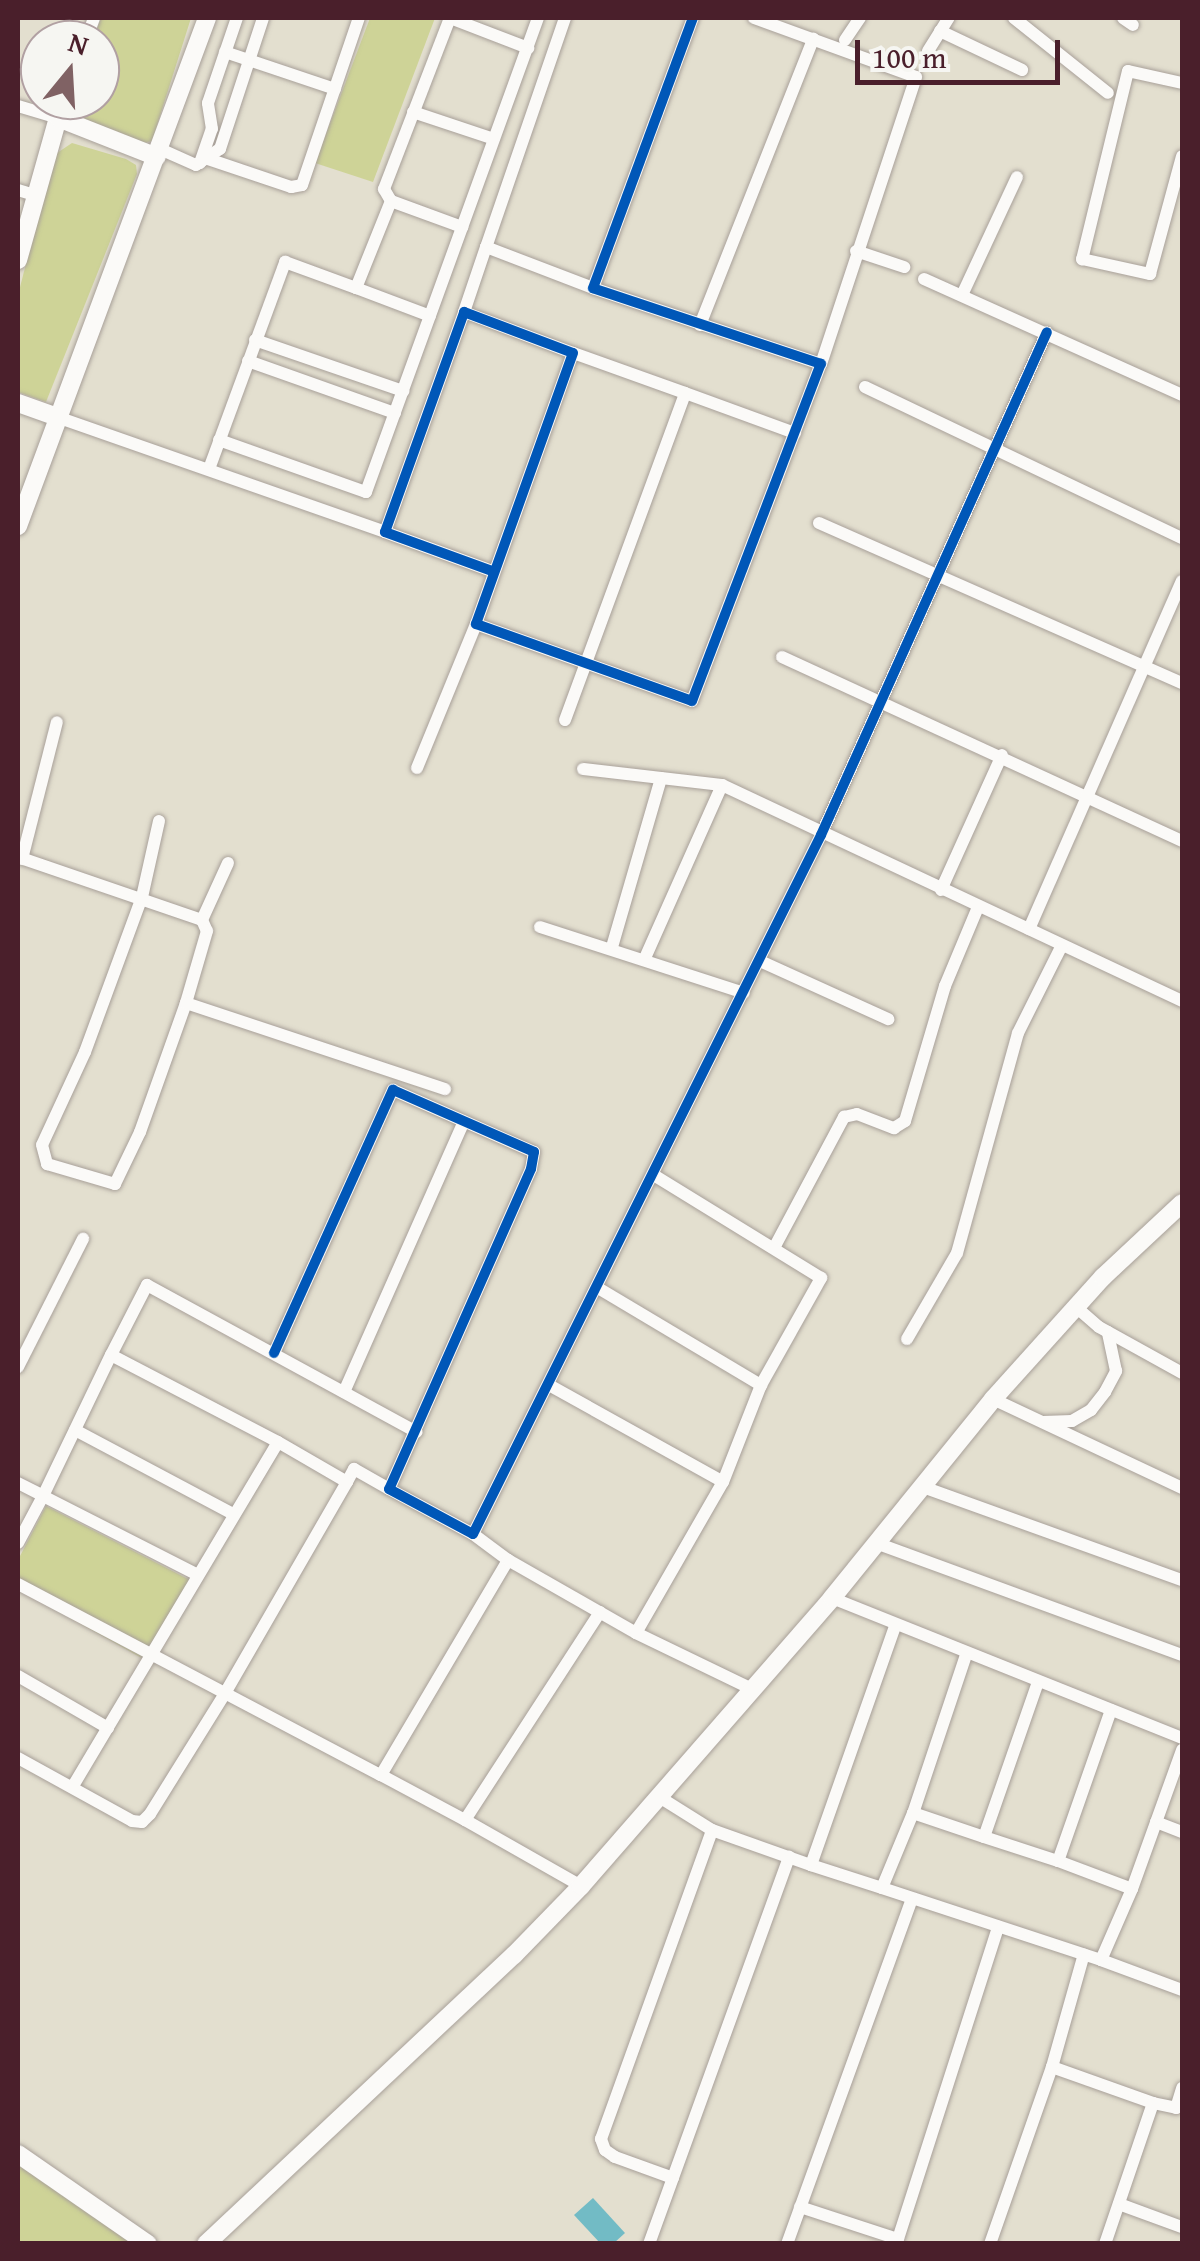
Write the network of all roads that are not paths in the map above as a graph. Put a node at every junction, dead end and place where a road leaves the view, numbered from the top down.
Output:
1 (208, 18) edge
2 (237, 18) edge
3 (263, 18) edge
4 (358, 18) edge
5 (450, 18) edge
6 (538, 18) edge
7 (565, 18) edge
8 (692, 18) edge
9 (754, 18) edge
10 (860, 18) edge
11 (949, 18) edge
12 (1014, 18) edge
13 (940, 31) junction
14 (813, 39) junction
15 (845, 40) dead end
16 (528, 48) junction
17 (928, 51) dead end
18 (226, 52) junction
19 (249, 60) junction
20 (1022, 70) dead end
21 (1182, 83) edge
22 (335, 89) junction
23 (1108, 93) dead end
24 (413, 112) junction
25 (56, 120) edge
26 (85, 120) edge
27 (494, 140) junction
28 (158, 153) junction
29 (1182, 156) edge
30 (204, 161) junction
31 (1017, 178) dead end
32 (26, 193) edge
33 (391, 201) junction
34 (462, 227) junction
35 (486, 247) junction
36 (856, 251) junction
37 (18, 260) edge
38 (904, 267) dead end
39 (924, 279) dead end
40 (356, 288) junction
41 (593, 288) junction
42 (962, 295) junction
43 (464, 312) junction
44 (430, 316) junction
45 (700, 324) junction
46 (1047, 332) junction
47 (255, 340) junction
48 (573, 353) junction
49 (248, 360) junction
50 (821, 364) junction
51 (866, 387) dead end
52 (403, 392) junction
53 (685, 393) junction
54 (1182, 395) edge
55 (18, 403) edge
56 (395, 413) junction
57 (56, 417) junction
58 (795, 433) junction
59 (220, 440) junction
60 (994, 448) junction
61 (209, 469) junction
62 (819, 523) dead end
63 (18, 526) edge
64 (385, 532) junction
65 (1182, 538) edge
66 (492, 571) junction
67 (938, 575) junction
68 (1182, 581) edge
69 (476, 624) junction
70 (782, 657) dead end
71 (584, 663) junction
72 (1144, 664) junction
73 (1182, 683) edge
74 (880, 700) junction
75 (565, 720) dead end
76 (58, 722) dead end
77 (1002, 755) junction
78 (417, 768) dead end
79 (583, 768) dead end
80 (661, 778) junction
81 (722, 785) junction
82 (1088, 796) junction
83 (159, 821) dead end
84 (821, 835) junction
85 (1182, 841) edge
86 (20, 858) edge
87 (228, 863) dead end
88 (942, 890) junction
89 (142, 897) junction
90 (978, 907) junction
91 (202, 920) junction
92 (540, 927) dead end
93 (1029, 930) junction
94 (1062, 945) junction
95 (612, 947) junction
96 (645, 958) junction
97 (760, 961) junction
98 (744, 993) junction
99 (1182, 1001) edge
100 (186, 1003) junction
101 (888, 1019) dead end
102 (444, 1090) dead end
103 (464, 1121) junction
104 (655, 1176) junction
105 (1182, 1204) edge
106 (83, 1239) dead end
107 (774, 1248) junction
108 (598, 1288) junction
109 (1076, 1307) junction
110 (1108, 1332) junction
111 (907, 1339) dead end
112 (111, 1354) junction
113 (274, 1354) junction
114 (18, 1367) edge
115 (1182, 1374) edge
116 (549, 1385) junction
117 (761, 1385) junction
118 (344, 1392) junction
119 (993, 1399) junction
120 (1038, 1422) junction
121 (74, 1430) junction
122 (416, 1432) junction
123 (278, 1442) junction
124 (346, 1482) junction
125 (722, 1482) junction
126 (18, 1483) edge
127 (923, 1487) junction
128 (1182, 1488) edge
129 (389, 1489) junction
130 (42, 1496) junction
131 (233, 1514) junction
132 (473, 1534) junction
133 (18, 1543) edge
134 (876, 1543) junction
135 (508, 1560) junction
136 (196, 1574) junction
137 (1182, 1580) edge
138 (18, 1584) edge
139 (832, 1598) junction
140 (600, 1612) junction
141 (894, 1626) junction
142 (636, 1634) junction
143 (966, 1655) junction
144 (1182, 1655) edge
145 (150, 1657) junction
146 (18, 1676) edge
147 (1038, 1682) junction
148 (754, 1690) junction
149 (224, 1695) junction
150 (1111, 1710) junction
151 (108, 1728) junction
152 (1182, 1738) edge
153 (1182, 1750) edge
154 (18, 1758) edge
155 (381, 1774) junction
156 (73, 1786) junction
157 (661, 1798) junction
158 (913, 1813) junction
159 (464, 1820) junction
160 (1156, 1822) junction
161 (712, 1830) junction
162 (1182, 1832) edge
163 (984, 1837) junction
164 (789, 1857) junction
165 (1058, 1862) junction
166 (810, 1865) junction
167 (580, 1886) junction
168 (882, 1888) junction
169 (1132, 1889) junction
170 (912, 1899) junction
171 (998, 1926) junction
172 (1084, 1954) junction
173 (1101, 1960) junction
174 (1182, 1990) edge
175 (1052, 2067) junction
176 (1182, 2088) edge
177 (1153, 2103) junction
178 (1179, 2109) edge
179 (18, 2154) edge
180 (673, 2178) junction
181 (1119, 2204) junction
182 (800, 2207) junction
183 (1182, 2226) edge
184 (905, 2241) edge
185 (148, 2244) edge
186 (206, 2244) edge
187 (650, 2244) edge
188 (787, 2244) edge
189 (990, 2244) edge
190 (1105, 2244) edge

1 - 28 street
2 - 18 street
3 - 19 street
4 - 22 street
5 - 16 street
5 - 24 street
6 - 16 street
7 - 35 street
8 - 41 street
9 - 14 street
10 - 15 street
11 - 13 street
12 - 23 street
13 - 17 street
13 - 20 street
14 - 36 street
14 - 45 street
16 - 27 street
18 - 19 street
18 - 30 street
19 - 22 street
19 - 30 street
21 - 29 street
22 - 30 street
24 - 27 street
24 - 33 street
25 - 32 street
26 - 28 street
27 - 34 street
28 - 30 street
28 - 57 street
31 - 42 street
32 - 37 street
33 - 34 street
33 - 40 street
34 - 44 street
35 - 41 street
35 - 43 street
36 - 38 street
36 - 50 street
39 - 42 street
40 - 44 street
40 - 47 street
41 - 45 street
42 - 46 street
43 - 48 street
43 - 64 street
44 - 52 street
45 - 50 street
46 - 54 street
46 - 60 street
47 - 49 street
47 - 52 street
48 - 53 street
48 - 66 street
49 - 56 street
49 - 59 street
50 - 58 street
51 - 60 street
52 - 56 street
53 - 58 street
53 - 71 street
55 - 57 street
56 - 59 street
57 - 61 street
57 - 63 street
58 - 71 street
59 - 61 street
60 - 65 street
60 - 67 street
61 - 64 street
62 - 67 street
64 - 66 street
66 - 69 street
67 - 72 street
67 - 74 street
68 - 72 street
69 - 71 street
69 - 78 street
70 - 74 street
71 - 75 street
72 - 73 street
72 - 82 street
74 - 77 street
74 - 84 street
76 - 86 street
77 - 82 street
77 - 88 street
79 - 80 street
80 - 81 street
80 - 95 street
81 - 84 street
81 - 96 street
82 - 85 street
82 - 93 street
83 - 89 street
84 - 88 street
84 - 97 street
86 - 89 street
87 - 91 street
88 - 90 street
89 - 91 street
89 - 100 street
90 - 93 street
90 - 107 street
91 - 100 street
92 - 95 street
93 - 94 street
94 - 99 street
94 - 111 street
95 - 96 street
96 - 98 street
97 - 98 street
97 - 101 street
98 - 104 street
100 - 102 street
103 - 113 street
103 - 118 street
103 - 122 street
104 - 107 street
104 - 108 street
105 - 109 street
106 - 114 street
107 - 117 street
108 - 116 street
108 - 117 street
109 - 110 street
109 - 119 street
110 - 115 street
110 - 120 street
112 - 113 street
112 - 121 street
112 - 123 street
113 - 118 street
116 - 125 street
116 - 132 street
117 - 125 street
118 - 122 street
119 - 120 street
119 - 127 street
120 - 128 street
121 - 130 street
121 - 131 street
122 - 129 street
123 - 124 street
123 - 131 street
124 - 129 street
124 - 149 street
125 - 142 street
126 - 130 street
127 - 134 street
127 - 137 street
129 - 132 street
130 - 133 street
130 - 136 street
131 - 136 street
132 - 135 street
134 - 139 street
134 - 144 street
135 - 140 street
135 - 155 street
136 - 145 street
138 - 145 street
139 - 141 street
139 - 148 street
140 - 142 street
140 - 159 street
141 - 143 street
141 - 166 street
142 - 148 street
143 - 147 street
143 - 158 street
145 - 149 street
145 - 151 street
146 - 151 street
147 - 150 street
147 - 163 street
148 - 157 street
149 - 155 street
149 - 156 street
150 - 152 street
150 - 165 street
151 - 156 street
153 - 160 street
154 - 156 street
155 - 159 street
157 - 161 street
157 - 167 street
158 - 163 street
158 - 168 street
159 - 167 street
160 - 162 street
160 - 169 street
161 - 164 street
161 - 180 street
163 - 165 street
164 - 166 street
164 - 180 street
165 - 169 street
166 - 168 street
167 - 186 street
168 - 170 street
169 - 173 street
170 - 171 street
170 - 182 street
171 - 172 street
171 - 184 street
172 - 173 street
172 - 175 street
173 - 174 street
175 - 177 street
175 - 189 street
176 - 178 street
177 - 178 street
177 - 181 street
179 - 185 street
180 - 187 street
181 - 183 street
181 - 190 street
182 - 184 street
182 - 188 street

